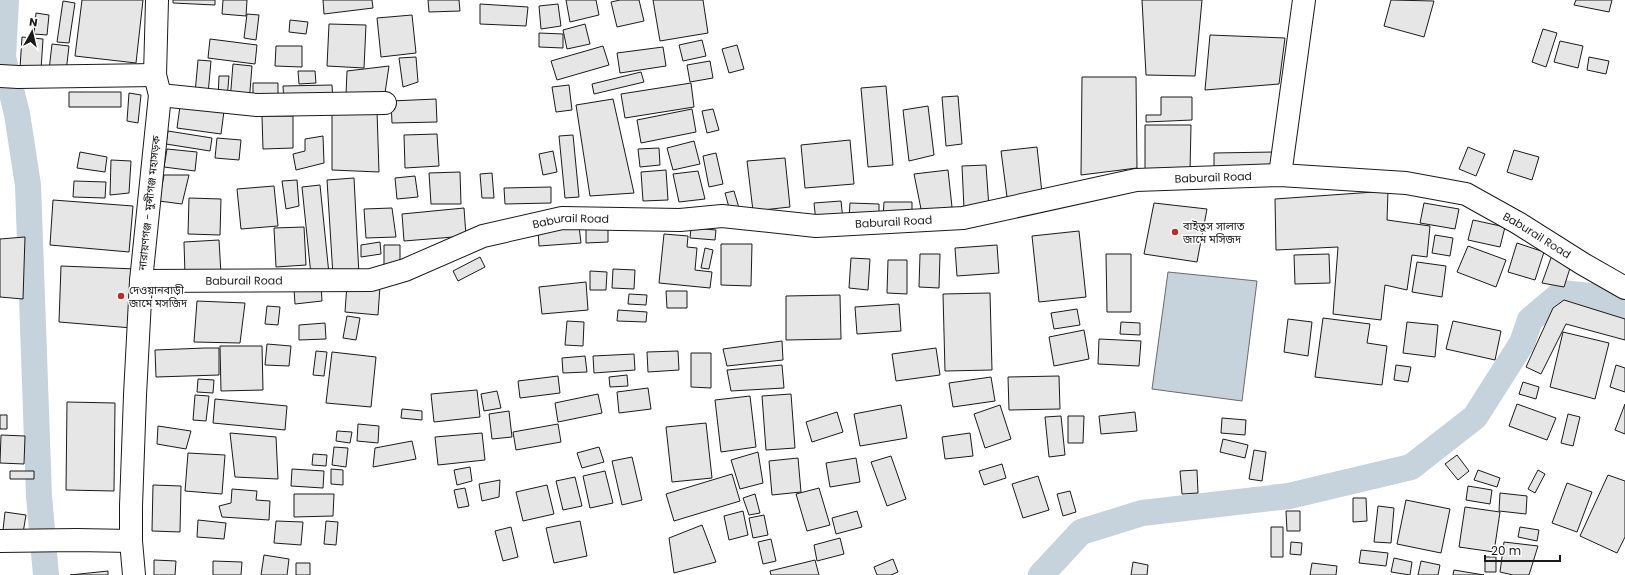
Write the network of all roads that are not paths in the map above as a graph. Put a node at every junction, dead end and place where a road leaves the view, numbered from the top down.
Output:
1 (157, 0) edge
2 (1304, 0) edge
3 (9, 76) edge
4 (158, 85) junction
5 (385, 103) dead end
6 (1280, 175) junction
7 (141, 281) junction
8 (1625, 288) edge
9 (0, 541) edge
10 (132, 541) junction
11 (134, 575) edge

1 - 4 street, নারায়ণগঞ্জ - মুন্সীগঞ্জ মহাসড়ক
2 - 6 street
3 - 4 street
4 - 5 street
4 - 7 street, নারায়ণগঞ্জ - মুন্সীগঞ্জ মহাসড়ক
6 - 7 street, Baburail Road
6 - 8 street, Baburail Road
7 - 10 street, নারায়ণগঞ্জ - মুন্সীগঞ্জ মহাসড়ক
9 - 10 street
10 - 11 street, নারায়ণগঞ্জ - মুন্সীগঞ্জ মহাসড়ক

